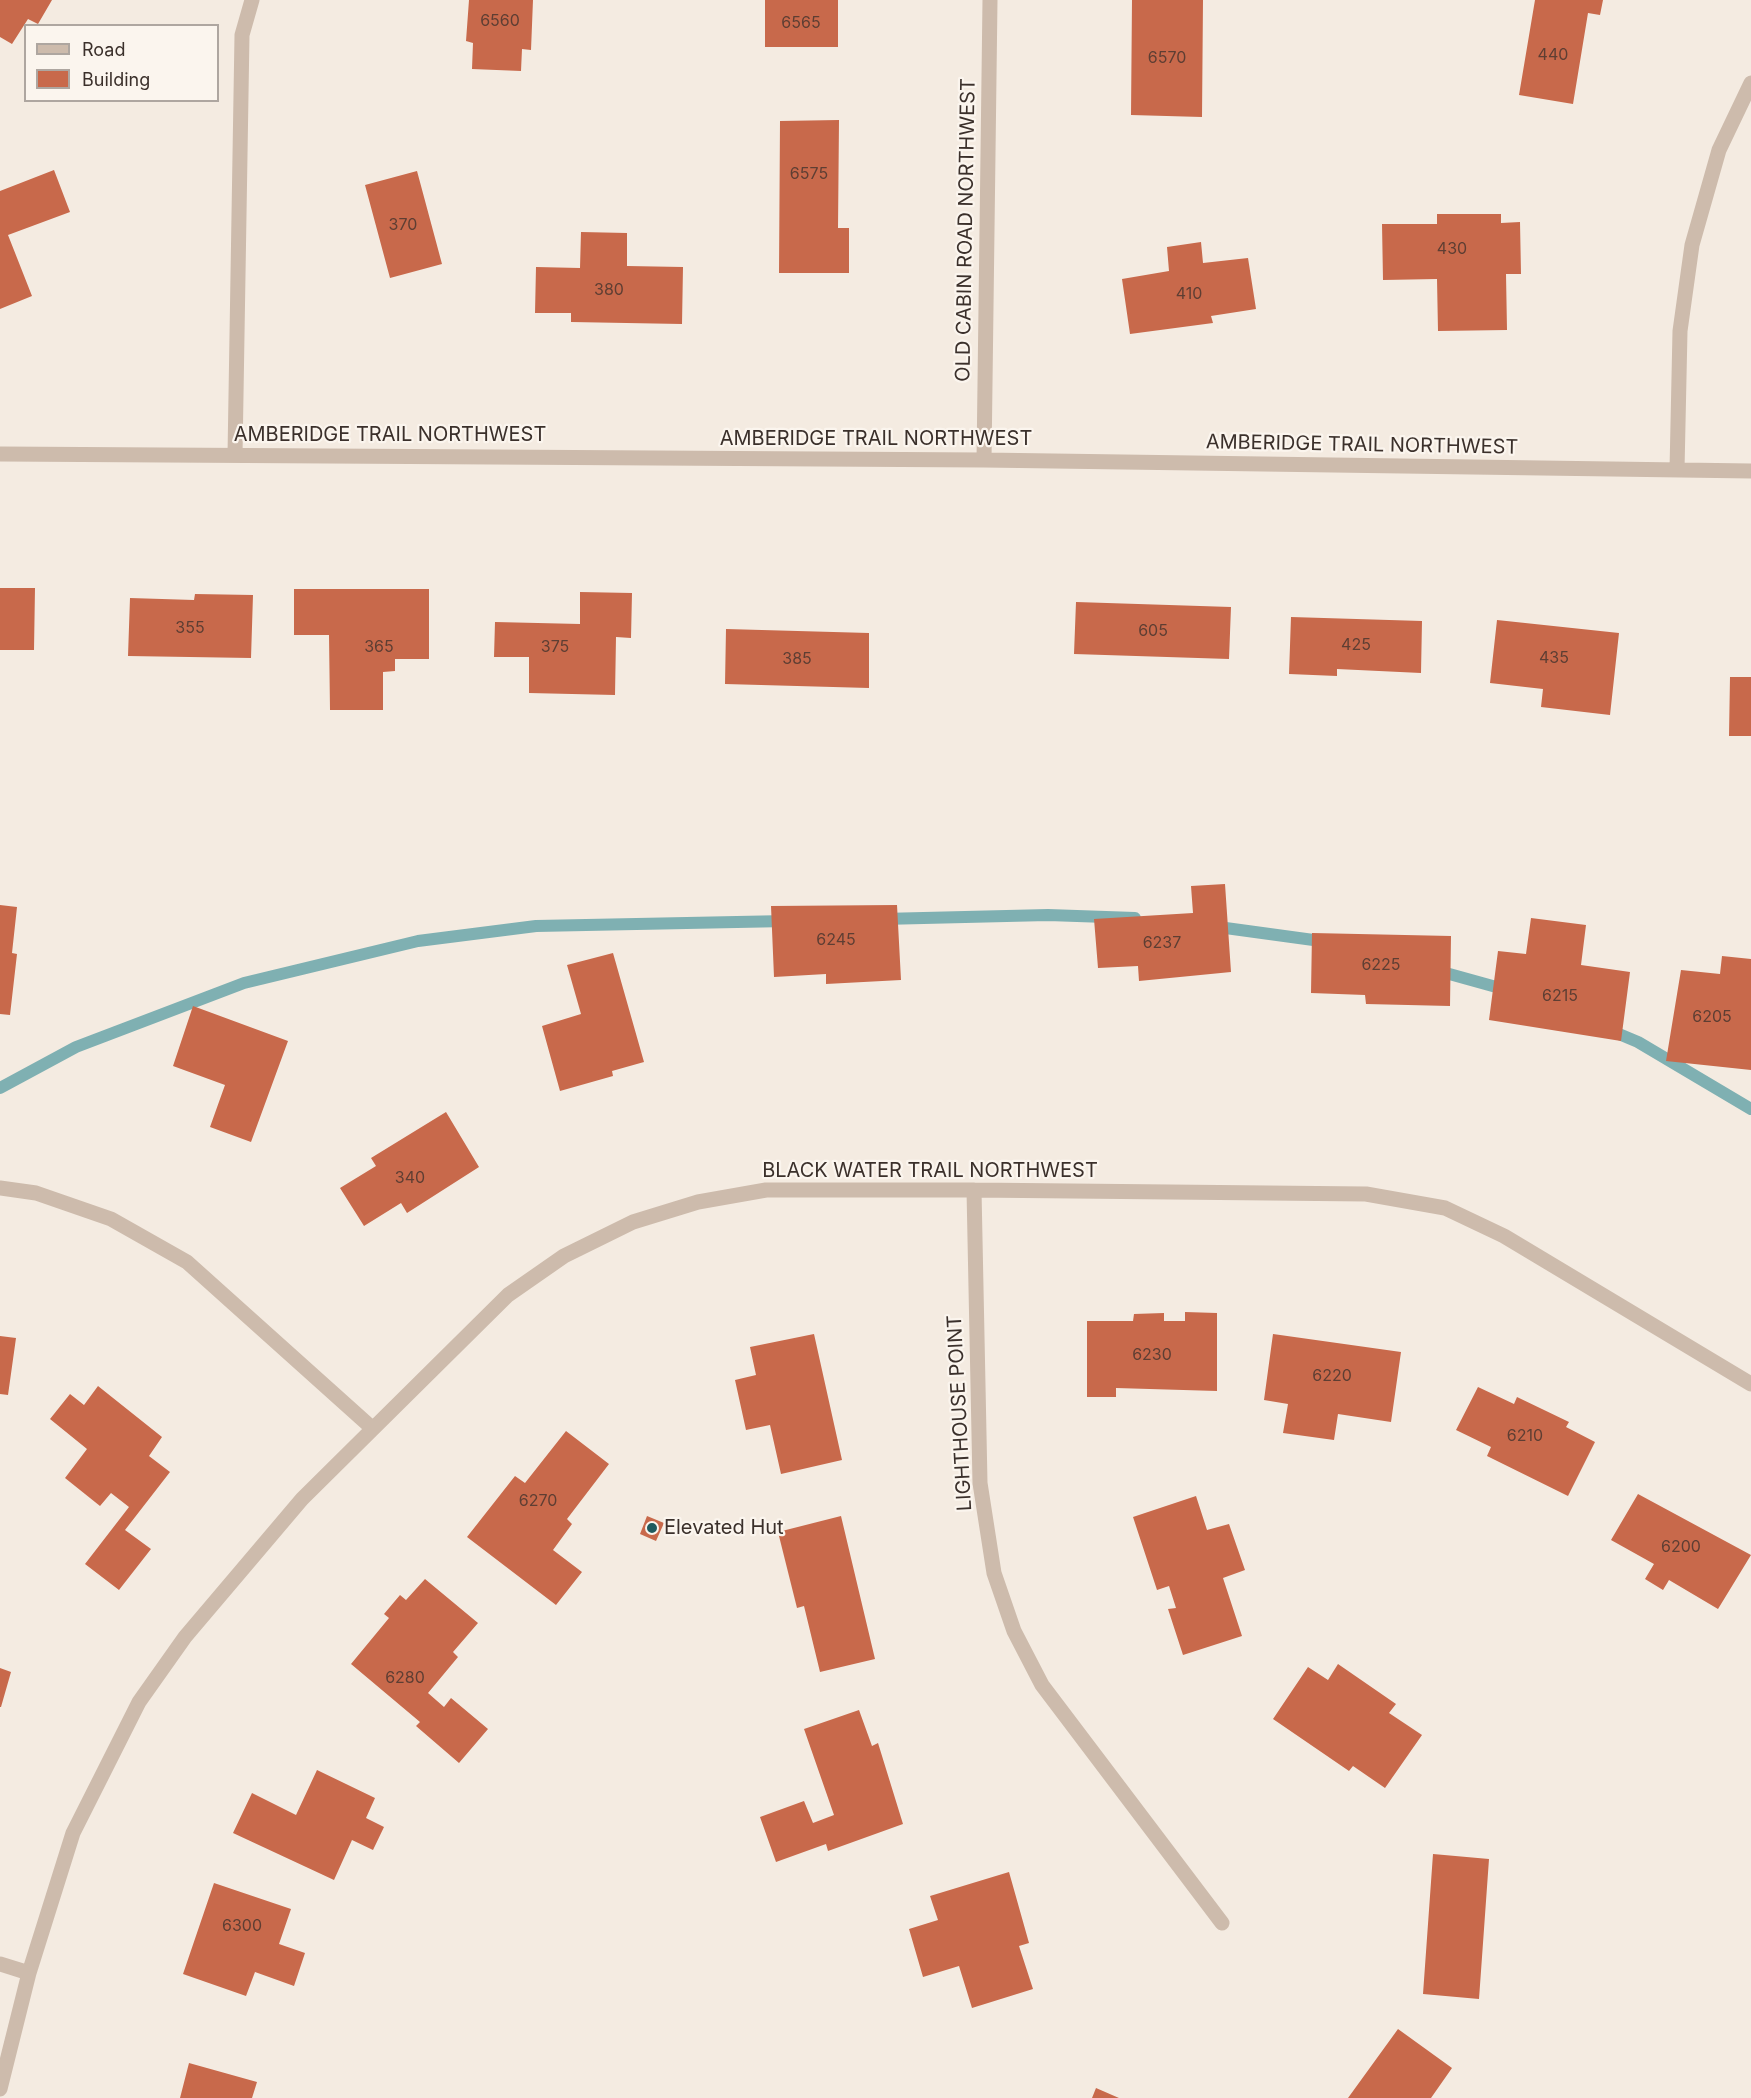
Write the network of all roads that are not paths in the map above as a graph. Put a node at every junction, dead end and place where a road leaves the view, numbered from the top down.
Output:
1 (252, 0) edge
2 (990, 0) edge
3 (1751, 83) edge
4 (0, 454) edge
5 (235, 455) junction
6 (984, 460) junction
7 (1677, 470) junction
8 (1751, 471) edge
9 (0, 1188) edge
10 (974, 1190) junction
11 (1751, 1384) edge
12 (372, 1428) junction
13 (1222, 1923) dead end
14 (0, 1964) edge
15 (29, 1972) junction
16 (0, 2089) edge

1 - 5 street
2 - 6 street, OLD CABIN ROAD NORTHWEST
3 - 7 street
4 - 5 street, AMBERIDGE TRAIL NORTHWEST
5 - 6 street, AMBERIDGE TRAIL NORTHWEST
6 - 7 street, AMBERIDGE TRAIL NORTHWEST
7 - 8 street, AMBERIDGE TRAIL NORTHWEST
9 - 12 street
10 - 11 street, BLACK WATER TRAIL NORTHWEST
10 - 12 street, BLACK WATER TRAIL NORTHWEST
10 - 13 street, LIGHTHOUSE POINT
12 - 15 street, BLACK WATER TRAIL NORTHWEST
14 - 15 street
15 - 16 street, BLACK WATER TRAIL NORTHWEST

